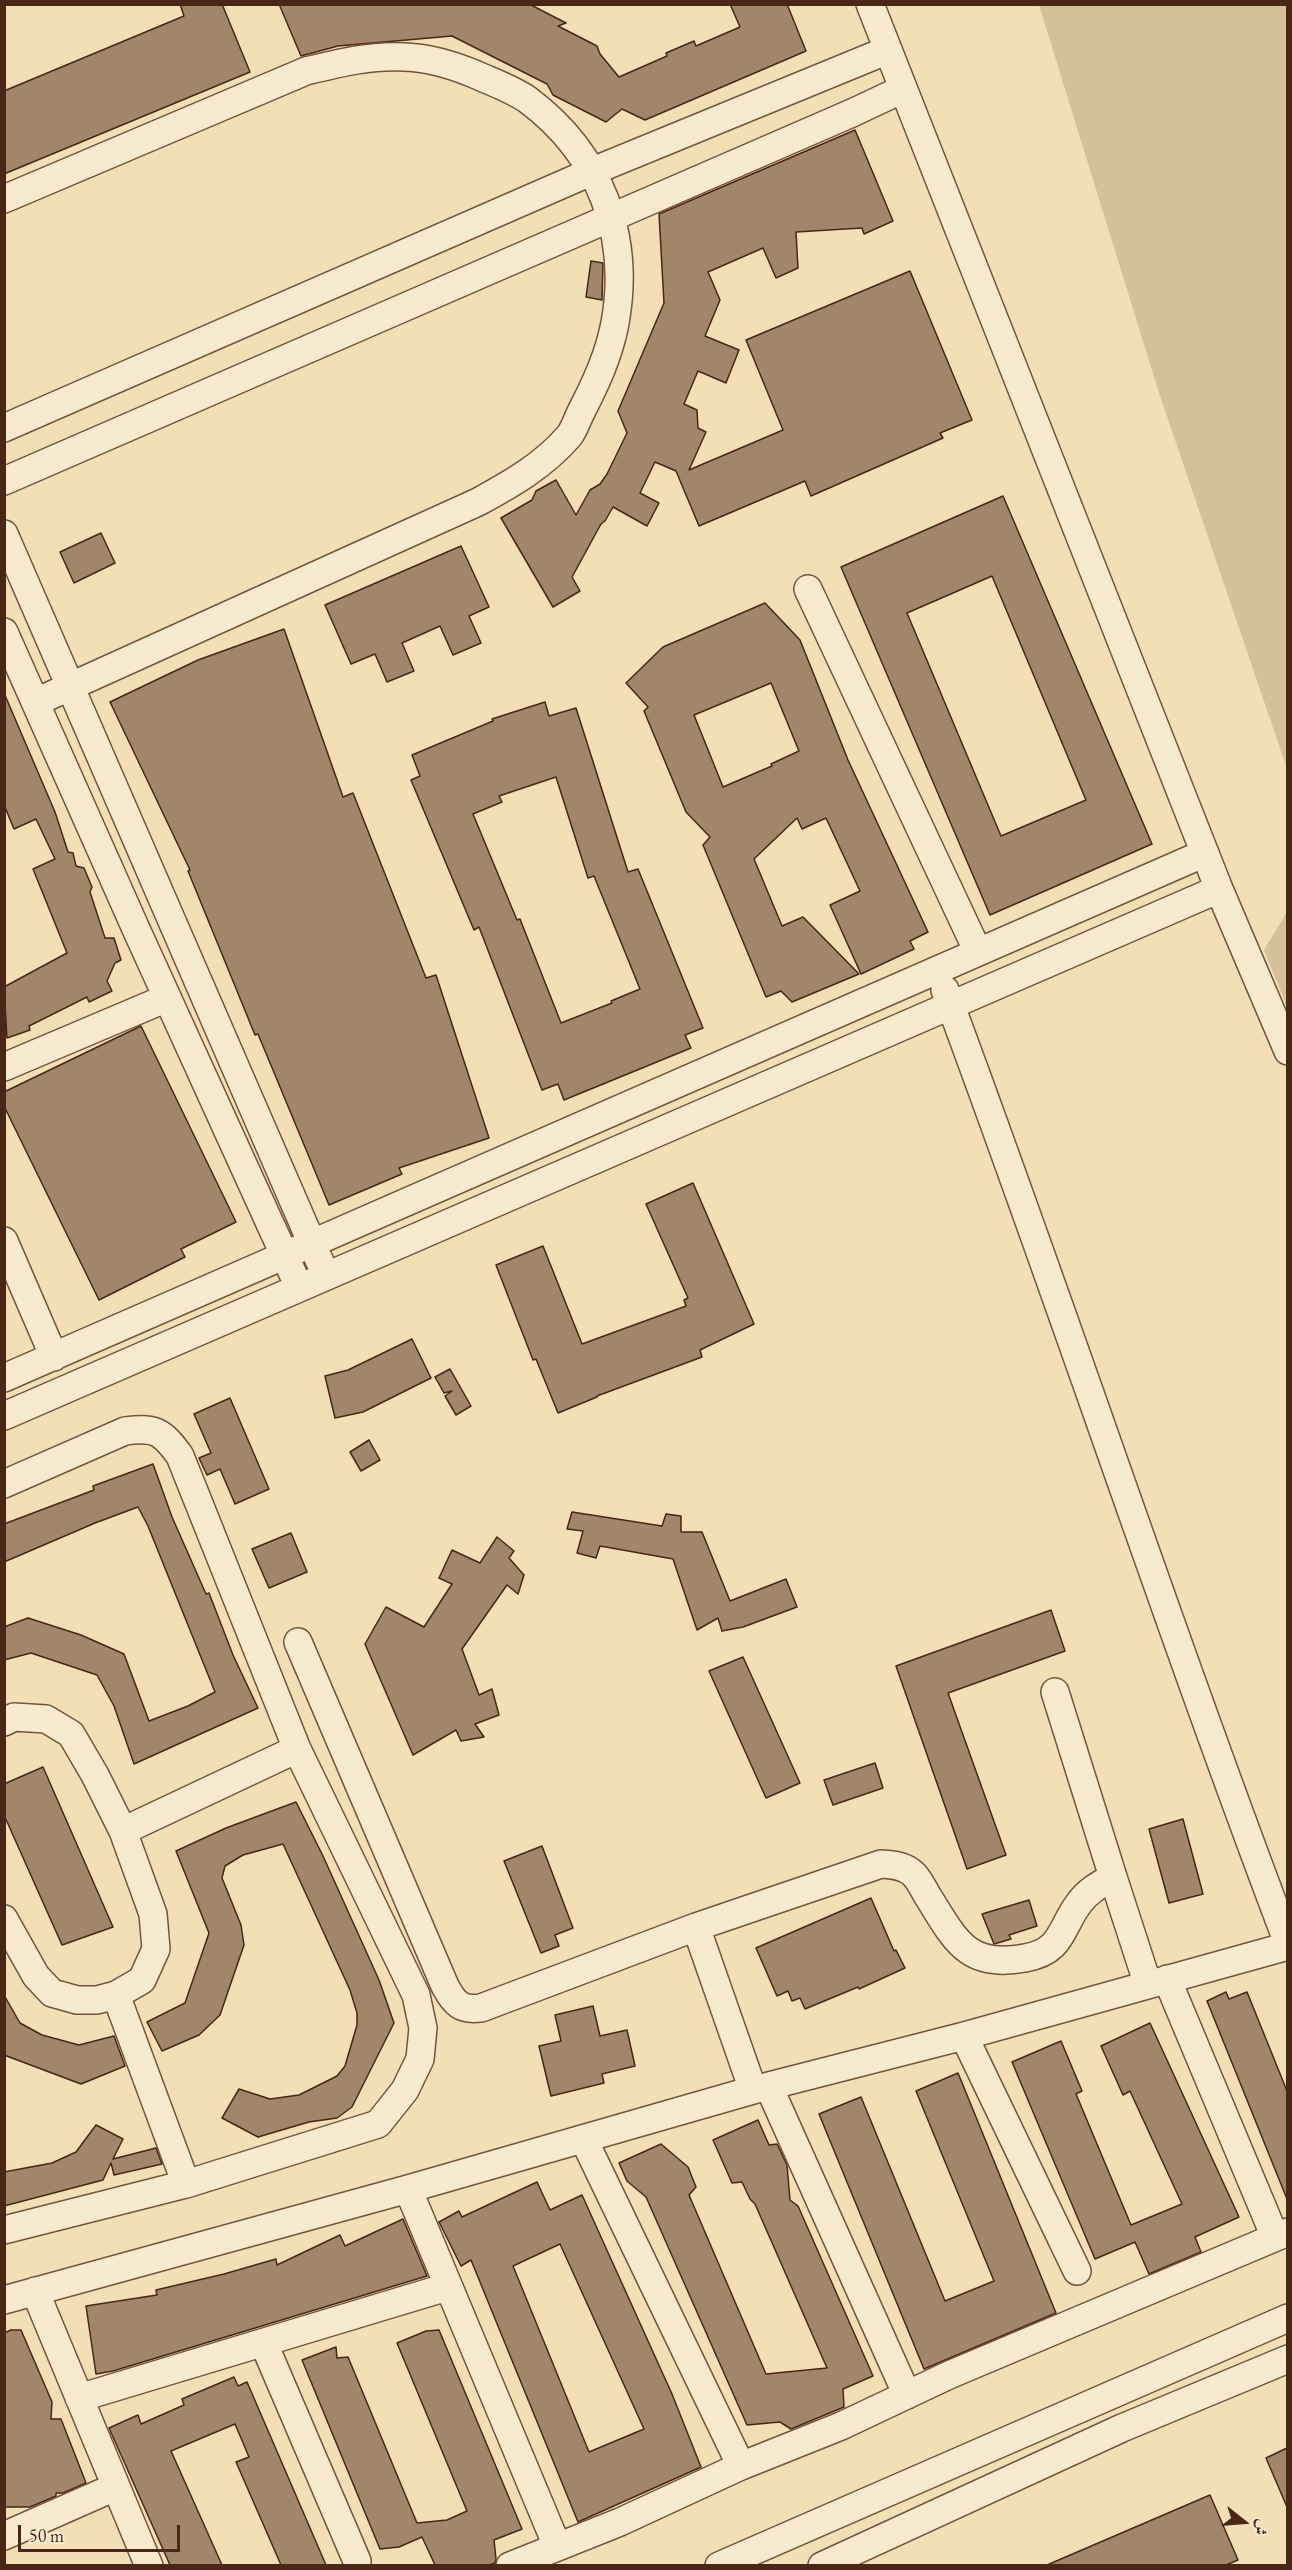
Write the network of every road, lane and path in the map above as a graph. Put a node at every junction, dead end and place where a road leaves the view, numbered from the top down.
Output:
1 (870, 4) edge
2 (888, 50) junction
3 (903, 89) junction
4 (593, 171) junction
5 (4, 199) edge
6 (612, 217) junction
7 (4, 428) edge
8 (4, 481) edge
9 (4, 534) edge
10 (808, 589) dead end
11 (4, 632) edge
12 (70, 687) junction
13 (36, 702) junction
14 (1205, 853) junction
15 (1219, 889) junction
16 (978, 952) junction
17 (938, 970) junction
18 (167, 998) junction
19 (951, 1006) junction
20 (1287, 1051) edge
21 (4, 1067) edge
22 (4, 1241) edge
23 (313, 1245) junction
24 (285, 1257) junction
25 (327, 1277) junction
26 (301, 1289) junction
27 (54, 1357) junction
28 (4, 1378) edge
29 (4, 1416) edge
30 (4, 1484) edge
31 (298, 1642) dead end
32 (1055, 1692) dead end
33 (4, 1722) edge
34 (297, 1749) junction
35 (123, 1831) junction
36 (1113, 1877) junction
37 (4, 1919) edge
38 (696, 1928) junction
39 (1287, 1944) edge
40 (1158, 1982) junction
41 (116, 1995) junction
42 (964, 2036) junction
43 (761, 2088) junction
44 (584, 2140) junction
45 (186, 2184) junction
46 (408, 2189) junction
47 (4, 2230) edge
48 (1281, 2235) edge
49 (1077, 2271) dead end
50 (447, 2287) junction
51 (35, 2291) junction
52 (4, 2300) edge
53 (1287, 2318) edge
54 (264, 2344) junction
55 (1287, 2359) edge
56 (908, 2395) junction
57 (79, 2398) junction
58 (741, 2466) junction
59 (115, 2487) junction
60 (4, 2536) edge
61 (557, 2546) junction
62 (357, 2561) dead end
63 (149, 2565) edge
64 (510, 2565) edge
65 (719, 2565) edge
66 (822, 2565) edge

1 - 2 street
2 - 3 street
2 - 4 street
3 - 6 street
3 - 14 street
4 - 5 street
4 - 6 street
4 - 7 street
6 - 8 street
6 - 12 street
9 - 12 street
10 - 16 street
11 - 13 street
12 - 13 street
12 - 23 street
13 - 18 street
14 - 15 street
14 - 16 street
15 - 19 street
15 - 20 street
16 - 17 street
17 - 19 street
17 - 23 street
18 - 21 street
18 - 24 street
19 - 25 street
19 - 39 street
22 - 27 street
23 - 24 street
23 - 25 street
24 - 26 street
24 - 27 street
25 - 26 street
26 - 29 street
27 - 28 street
30 - 34 street
31 - 38 street
32 - 36 street
33 - 35 street
34 - 35 street
34 - 45 street
35 - 41 street
36 - 38 street
36 - 40 street
37 - 41 street
38 - 43 street
39 - 40 street
40 - 42 street
40 - 48 street
41 - 45 street
42 - 43 street
42 - 49 street
43 - 44 street
43 - 56 street
44 - 46 street
44 - 58 street
45 - 47 street
46 - 50 street
46 - 51 street
48 - 56 street
50 - 54 street
50 - 61 street
51 - 52 street
51 - 57 street
53 - 65 street
54 - 57 street
54 - 62 street
55 - 66 street
56 - 58 street
57 - 59 street
58 - 61 street
59 - 60 street
59 - 63 street
61 - 64 street

